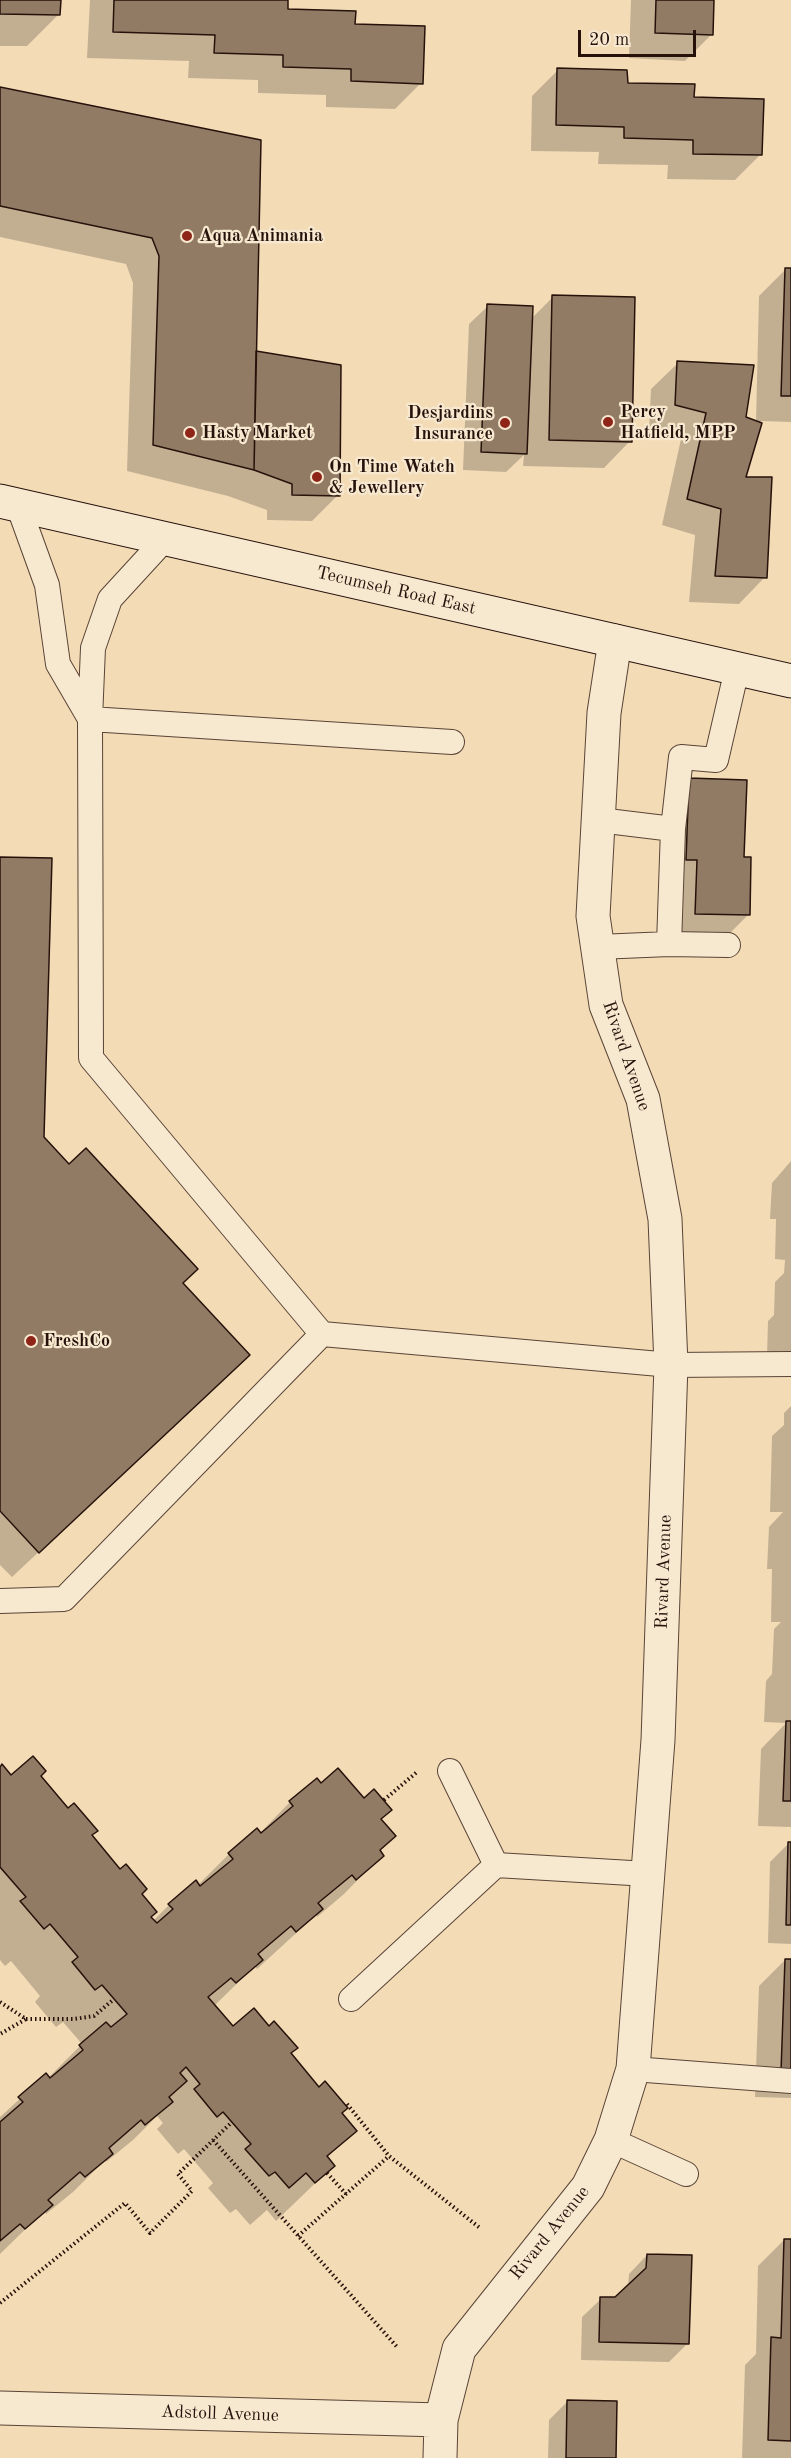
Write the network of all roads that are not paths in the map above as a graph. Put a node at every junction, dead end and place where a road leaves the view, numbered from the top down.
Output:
1 (9, 503) edge
2 (166, 538) junction
3 (615, 641) junction
4 (737, 669) junction
5 (791, 681) edge
6 (90, 719) junction
7 (452, 742) dead end
8 (599, 820) junction
9 (673, 829) junction
10 (669, 944) junction
11 (728, 945) dead end
12 (598, 947) junction
13 (322, 1334) junction
14 (671, 1365) junction
15 (791, 1365) edge
16 (0, 1601) edge
17 (450, 1771) dead end
18 (496, 1865) junction
19 (648, 1874) junction
20 (351, 1999) dead end
21 (633, 2069) junction
22 (791, 2081) edge
23 (611, 2140) junction
24 (686, 2174) dead end
25 (0, 2408) edge
26 (441, 2420) junction
27 (440, 2458) edge

1 - 2 street, Tecumseh Road East
1 - 6 lane
2 - 3 street, Tecumseh Road East
2 - 6 lane
3 - 4 street, Tecumseh Road East
3 - 8 street, Rivard Avenue
4 - 5 street, Tecumseh Road East
4 - 9 lane
6 - 7 lane
6 - 13 lane
8 - 9 lane
8 - 12 street, Rivard Avenue
9 - 10 lane
10 - 11 lane
10 - 12 lane
12 - 14 street, Rivard Avenue
13 - 14 lane
13 - 16 lane
14 - 15 lane
14 - 19 street, Rivard Avenue
17 - 18 lane
18 - 19 lane
18 - 20 lane
19 - 21 street, Rivard Avenue
21 - 22 lane
21 - 23 street, Rivard Avenue
23 - 24 lane
23 - 26 street, Rivard Avenue
25 - 26 street, Adstoll Avenue
26 - 27 street, Rivard Avenue

